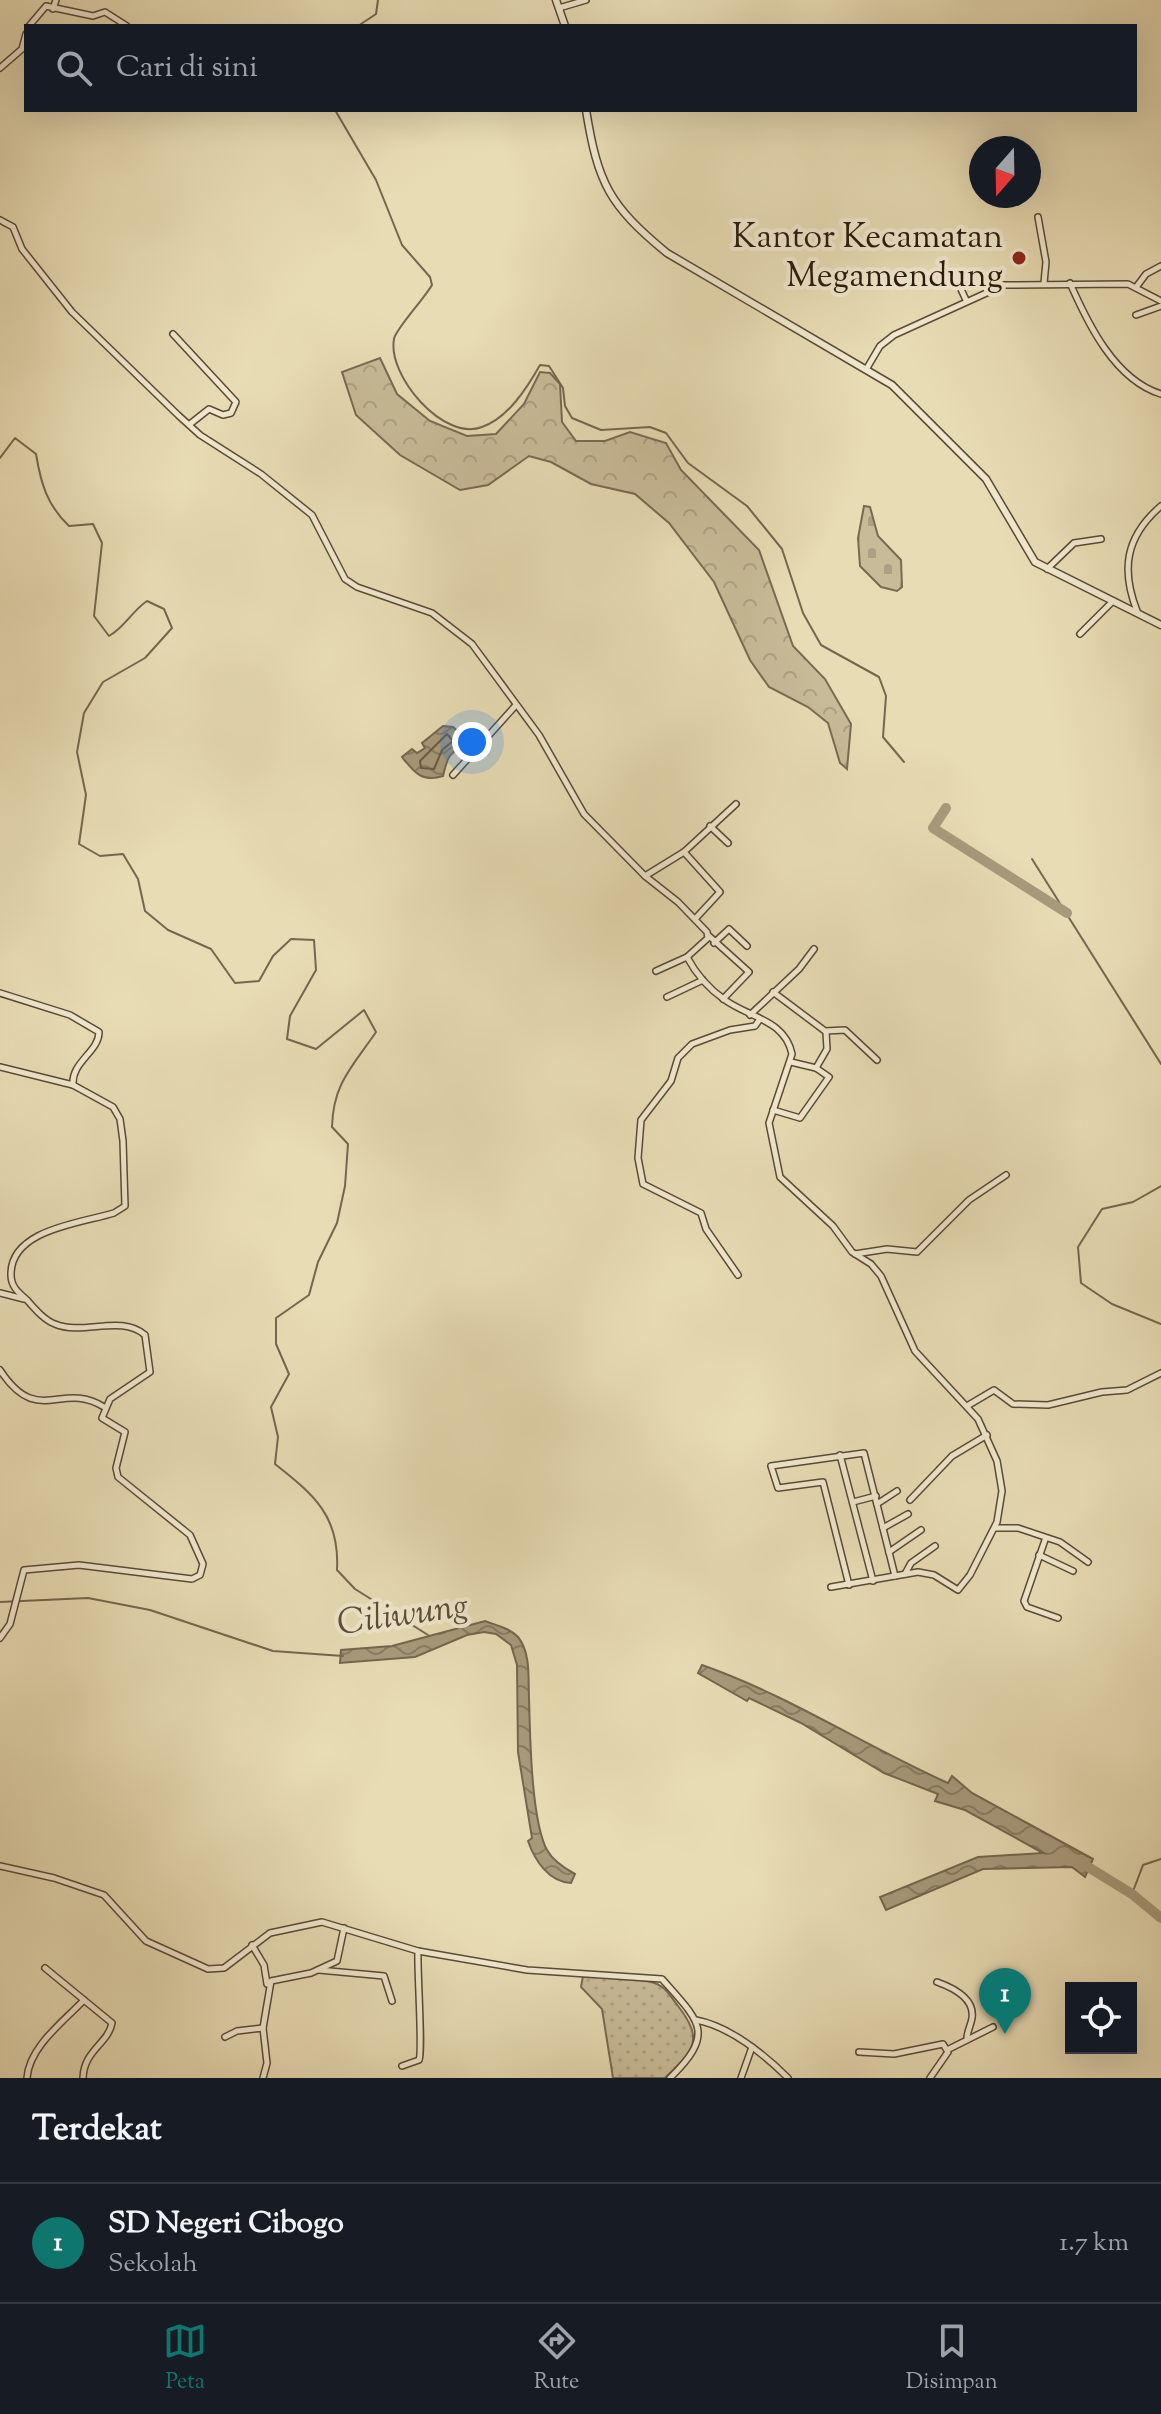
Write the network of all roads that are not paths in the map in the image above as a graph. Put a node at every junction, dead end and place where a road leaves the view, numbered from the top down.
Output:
1 (56, 0) edge
2 (586, 0) edge
3 (558, 4) edge
4 (53, 9) junction
5 (31, 24) edge
6 (124, 24) edge
7 (564, 24) edge
8 (24, 42) edge
9 (0, 68) edge
10 (586, 112) edge
11 (1038, 217) dead end
12 (0, 220) edge
13 (1161, 266) edge
14 (954, 274) dead end
15 (1044, 283) junction
16 (1070, 283) junction
17 (1137, 286) junction
18 (966, 300) junction
19 (1161, 303) edge
20 (1136, 315) dead end
21 (173, 334) dead end
22 (867, 368) junction
23 (1161, 394) edge
24 (190, 424) junction
25 (1161, 506) edge
26 (1101, 539) dead end
27 (1047, 570) junction
28 (1114, 600) junction
29 (1137, 611) junction
30 (1161, 625) edge
31 (1080, 634) dead end
32 (516, 705) junction
33 (453, 775) dead end
34 (736, 804) dead end
35 (710, 826) junction
36 (728, 843) dead end
37 (684, 852) junction
38 (645, 876) junction
39 (695, 919) junction
40 (708, 935) junction
41 (714, 943) junction
42 (747, 946) dead end
43 (814, 949) dead end
44 (687, 957) junction
45 (656, 971) dead end
46 (703, 980) junction
47 (773, 992) junction
48 (0, 993) edge
49 (667, 997) dead end
50 (723, 999) junction
51 (750, 1015) junction
52 (760, 1019) junction
53 (826, 1032) junction
54 (877, 1060) dead end
55 (791, 1062) junction
56 (0, 1067) edge
57 (816, 1068) junction
58 (73, 1085) junction
59 (773, 1110) junction
60 (1006, 1175) dead end
61 (854, 1254) junction
62 (738, 1275) dead end
63 (0, 1286) edge
64 (3, 1293) edge
65 (25, 1299) junction
66 (0, 1370) edge
67 (1161, 1373) edge
68 (967, 1406) junction
69 (104, 1407) junction
70 (987, 1435) junction
71 (840, 1455) junction
72 (897, 1491) dead end
73 (877, 1500) junction
74 (910, 1500) dead end
75 (853, 1502) junction
76 (908, 1514) dead end
77 (883, 1528) junction
78 (995, 1528) junction
79 (921, 1530) dead end
80 (1045, 1540) junction
81 (935, 1546) dead end
82 (889, 1552) junction
83 (1039, 1555) junction
84 (1088, 1562) dead end
85 (1073, 1571) dead end
86 (904, 1574) junction
87 (895, 1576) junction
88 (873, 1581) junction
89 (849, 1585) junction
90 (831, 1587) dead end
91 (1058, 1618) dead end
92 (0, 1638) edge
93 (0, 1866) edge
94 (344, 1928) junction
95 (252, 1945) junction
96 (418, 1951) junction
97 (45, 1968) dead end
98 (318, 1970) junction
99 (937, 1982) dead end
100 (268, 1988) junction
101 (84, 2000) junction
102 (392, 2001) dead end
103 (695, 2020) junction
104 (993, 2027) dead end
105 (263, 2028) junction
106 (225, 2037) dead end
107 (967, 2037) junction
108 (752, 2047) junction
109 (949, 2049) junction
110 (859, 2052) dead end
111 (402, 2066) dead end
112 (27, 2078) edge
113 (83, 2078) edge
114 (263, 2078) edge
115 (670, 2078) edge
116 (741, 2078) edge
117 (788, 2078) edge
118 (930, 2078) edge

1 - 4 street
2 - 3 street
3 - 7 street
4 - 5 street
4 - 6 street
8 - 9 street
10 - 22 street
11 - 15 street
12 - 24 street
13 - 17 street
14 - 18 street
15 - 16 street
15 - 18 street
16 - 17 street
16 - 23 street
17 - 19 street
18 - 22 street
19 - 20 street
21 - 24 street
22 - 27 street
24 - 32 street
25 - 29 street
26 - 27 street
27 - 28 street
28 - 29 street
28 - 31 street
29 - 30 street
32 - 33 street
32 - 38 street
34 - 35 street
35 - 36 street
35 - 37 street
37 - 38 street
37 - 39 street
38 - 39 street
39 - 40 street
40 - 41 street
40 - 44 street
41 - 42 street
41 - 50 street
43 - 47 street
44 - 45 street
44 - 46 street
46 - 49 street
46 - 50 street
47 - 51 street
47 - 53 street
48 - 58 street
50 - 51 street
51 - 52 street
52 - 55 street
52 - 62 street
53 - 54 street
53 - 57 street
55 - 57 street
55 - 59 street
56 - 58 street
57 - 59 street
58 - 65 street
59 - 61 street
60 - 61 street
61 - 68 street
63 - 64 street
64 - 65 street
65 - 69 street
66 - 69 street
67 - 68 street
68 - 70 street
69 - 92 street
70 - 74 street
70 - 78 street
71 - 73 street
71 - 75 street
71 - 89 street
72 - 73 street
73 - 75 street
73 - 77 street
75 - 88 street
76 - 77 street
77 - 82 street
78 - 80 street
78 - 86 street
79 - 82 street
80 - 83 street
80 - 84 street
81 - 86 street
82 - 87 street
83 - 85 street
83 - 91 street
86 - 87 street
87 - 88 street
88 - 89 street
89 - 90 street
93 - 95 street
94 - 95 street
94 - 96 street
94 - 98 street
95 - 100 street
96 - 103 street
96 - 111 street
97 - 101 street
98 - 100 street
98 - 102 street
99 - 107 street
100 - 105 street
101 - 112 street
101 - 113 street
103 - 108 street
103 - 115 street
104 - 107 street
105 - 106 street
105 - 114 street
107 - 109 street
108 - 116 street
108 - 117 street
109 - 110 street
109 - 118 street

